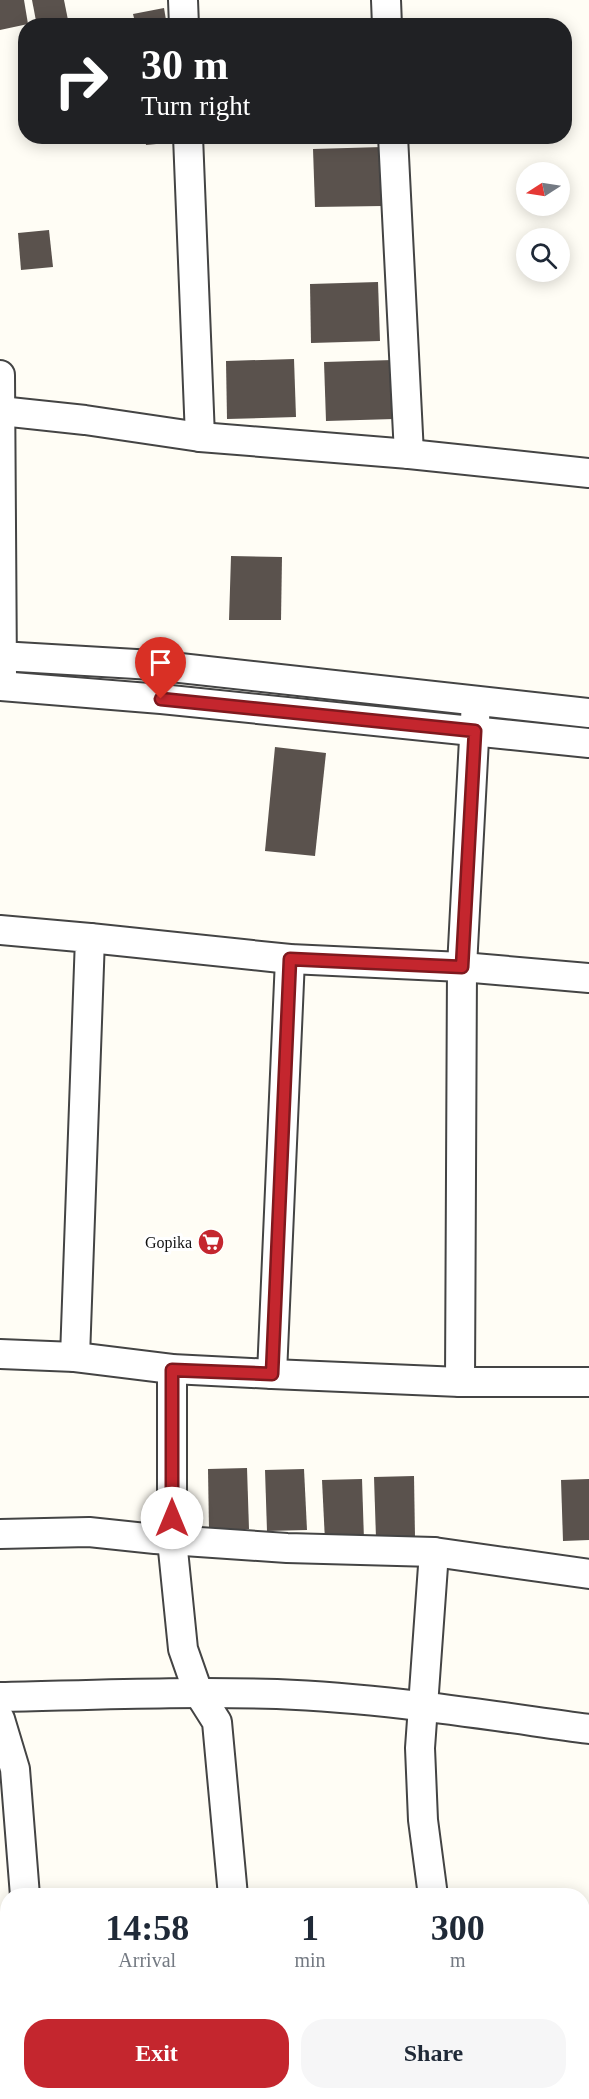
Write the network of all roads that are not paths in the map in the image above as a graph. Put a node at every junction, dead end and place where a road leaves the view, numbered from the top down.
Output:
1 (183, 0) edge
2 (386, 0) edge
3 (184, 18) edge
4 (387, 18) edge
5 (188, 144) edge
6 (393, 144) edge
7 (0, 375) edge
8 (0, 411) edge
9 (200, 437) junction
10 (409, 454) junction
11 (589, 473) edge
12 (1, 479) edge
13 (1, 656) edge
14 (1, 686) edge
15 (476, 701) junction
16 (589, 713) edge
17 (475, 731) junction
18 (589, 743) edge
19 (0, 930) edge
20 (90, 938) junction
21 (290, 959) junction
22 (462, 967) junction
23 (589, 978) edge
24 (0, 1354) edge
25 (75, 1357) junction
26 (172, 1370) junction
27 (272, 1374) junction
28 (460, 1382) junction
29 (589, 1382) edge
30 (0, 1534) edge
31 (172, 1540) junction
32 (434, 1552) junction
33 (589, 1574) edge
34 (198, 1692) junction
35 (0, 1697) edge
36 (423, 1706) junction
37 (0, 1719) edge
38 (589, 1728) edge
39 (25, 1888) edge
40 (232, 1888) edge
41 (433, 1888) edge

1 - 3 street
2 - 4 street
5 - 9 street
6 - 10 street
7 - 8 street
8 - 9 street
8 - 12 street
9 - 10 street
10 - 11 street
12 - 13 street
13 - 14 street
13 - 15 street
14 - 17 street
15 - 16 street
15 - 17 street
17 - 18 street
17 - 22 street
19 - 20 street
20 - 21 street
20 - 25 street
21 - 22 street
21 - 27 street
22 - 23 street
22 - 28 street
24 - 25 street
25 - 26 street
26 - 27 street
26 - 31 street
27 - 28 street
28 - 29 street
30 - 31 street
31 - 32 street
31 - 34 street
32 - 33 street
32 - 36 street
34 - 35 street
34 - 36 street
34 - 40 street
36 - 38 street
36 - 41 street
37 - 39 street

